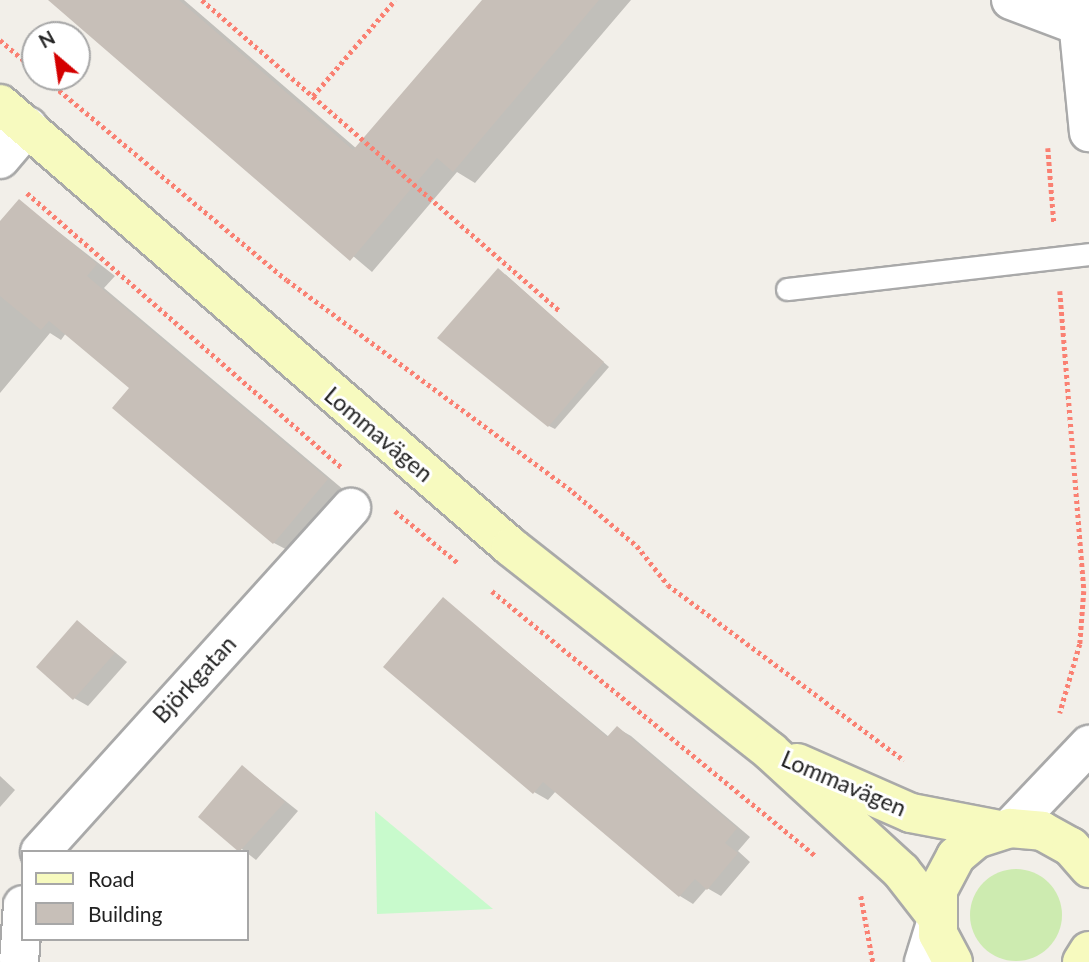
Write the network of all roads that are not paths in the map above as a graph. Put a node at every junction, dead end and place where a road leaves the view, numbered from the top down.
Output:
1 (1011, 0) edge
2 (1076, 12) edge
3 (14, 115) edge
4 (1089, 132) edge
5 (0, 159) edge
6 (1089, 254) edge
7 (787, 289) dead end
8 (351, 508) dead end
9 (1089, 746) edge
10 (770, 751) junction
11 (1005, 829) junction
12 (42, 850) edge
13 (1089, 868) edge
14 (936, 919) junction
15 (21, 934) edge
16 (1089, 951) edge
17 (19, 962) edge
18 (924, 962) edge
19 (953, 962) edge
20 (1082, 962) edge

1 - 2 street
2 - 4 street
3 - 5 street
3 - 10 street, Lommavägen
6 - 7 lane
8 - 12 street, Björkgatan
9 - 11 street
10 - 11 street, Lommavägen
10 - 14 street, Lommavägen
11 - 13 street, Lommavägen
11 - 14 street
14 - 18 street
14 - 19 street, Lommavägen
15 - 17 street
16 - 20 street

